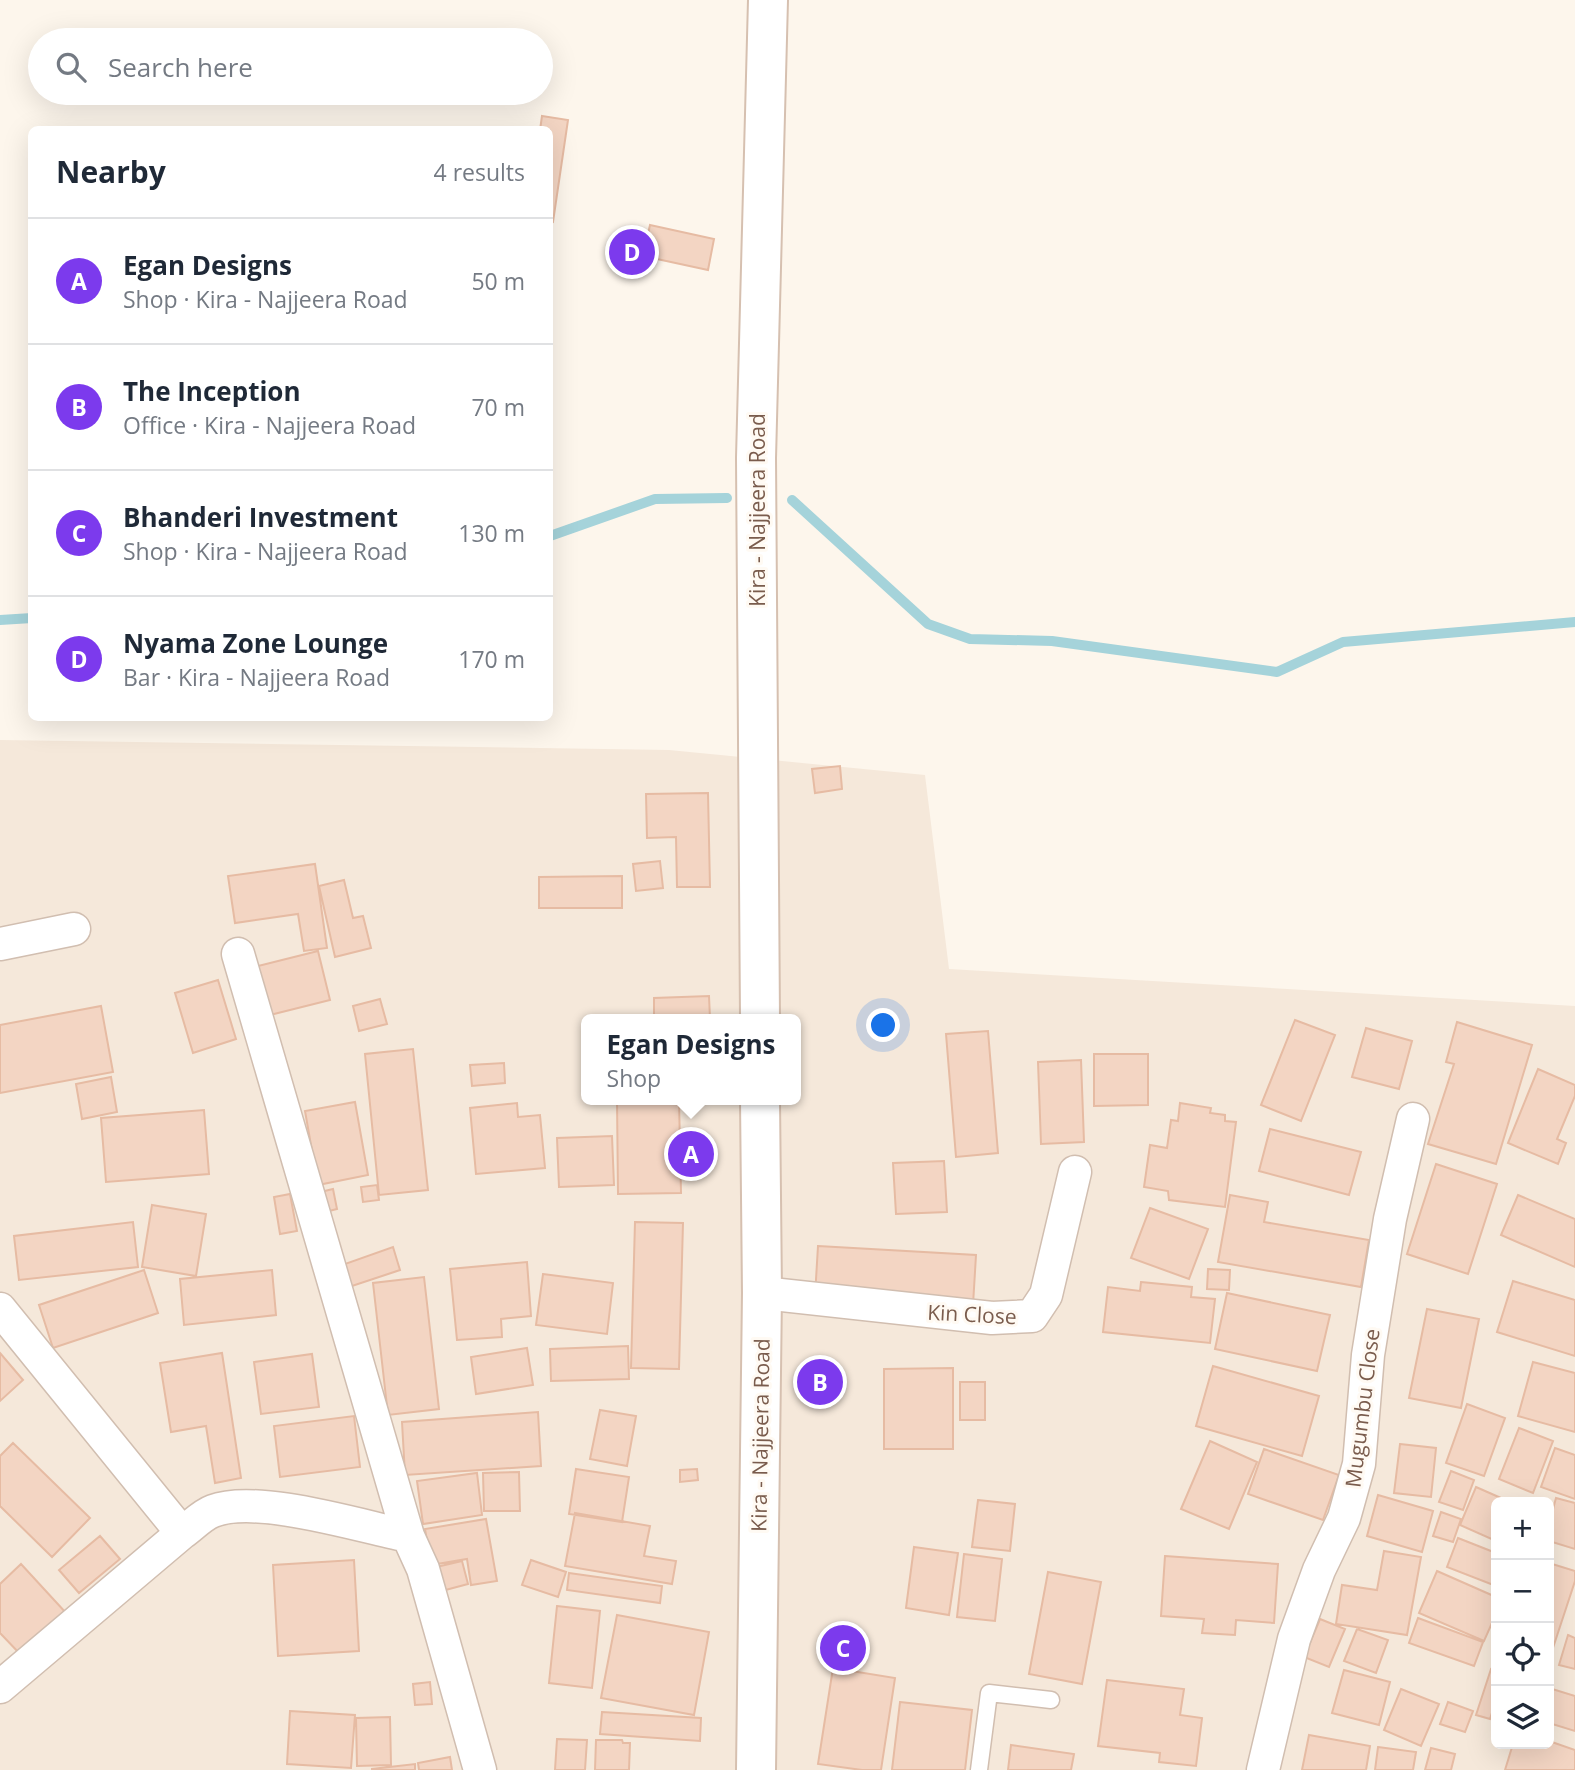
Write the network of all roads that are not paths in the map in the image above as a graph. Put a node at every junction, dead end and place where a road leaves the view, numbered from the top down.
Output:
1 (768, 0) edge
2 (74, 929) dead end
3 (0, 944) edge
4 (238, 954) dead end
5 (760, 1014) edge
6 (760, 1105) edge
7 (1413, 1119) dead end
8 (1075, 1171) dead end
9 (762, 1293) junction
10 (0, 1309) edge
11 (183, 1533) junction
12 (408, 1536) junction
13 (0, 1687) edge
14 (1051, 1700) dead end
15 (480, 1770) edge
16 (756, 1770) edge
17 (979, 1770) edge
18 (1263, 1770) edge

1 - 5 main road, Kira - Najjeera Road
2 - 3 street
4 - 12 street
6 - 9 main road, Kira - Najjeera Road
7 - 18 street, Mugumbu Close
8 - 9 street, Kin Close
9 - 16 main road, Kira - Najjeera Road
10 - 11 street
11 - 12 street
11 - 13 street
12 - 15 street
14 - 17 lane

